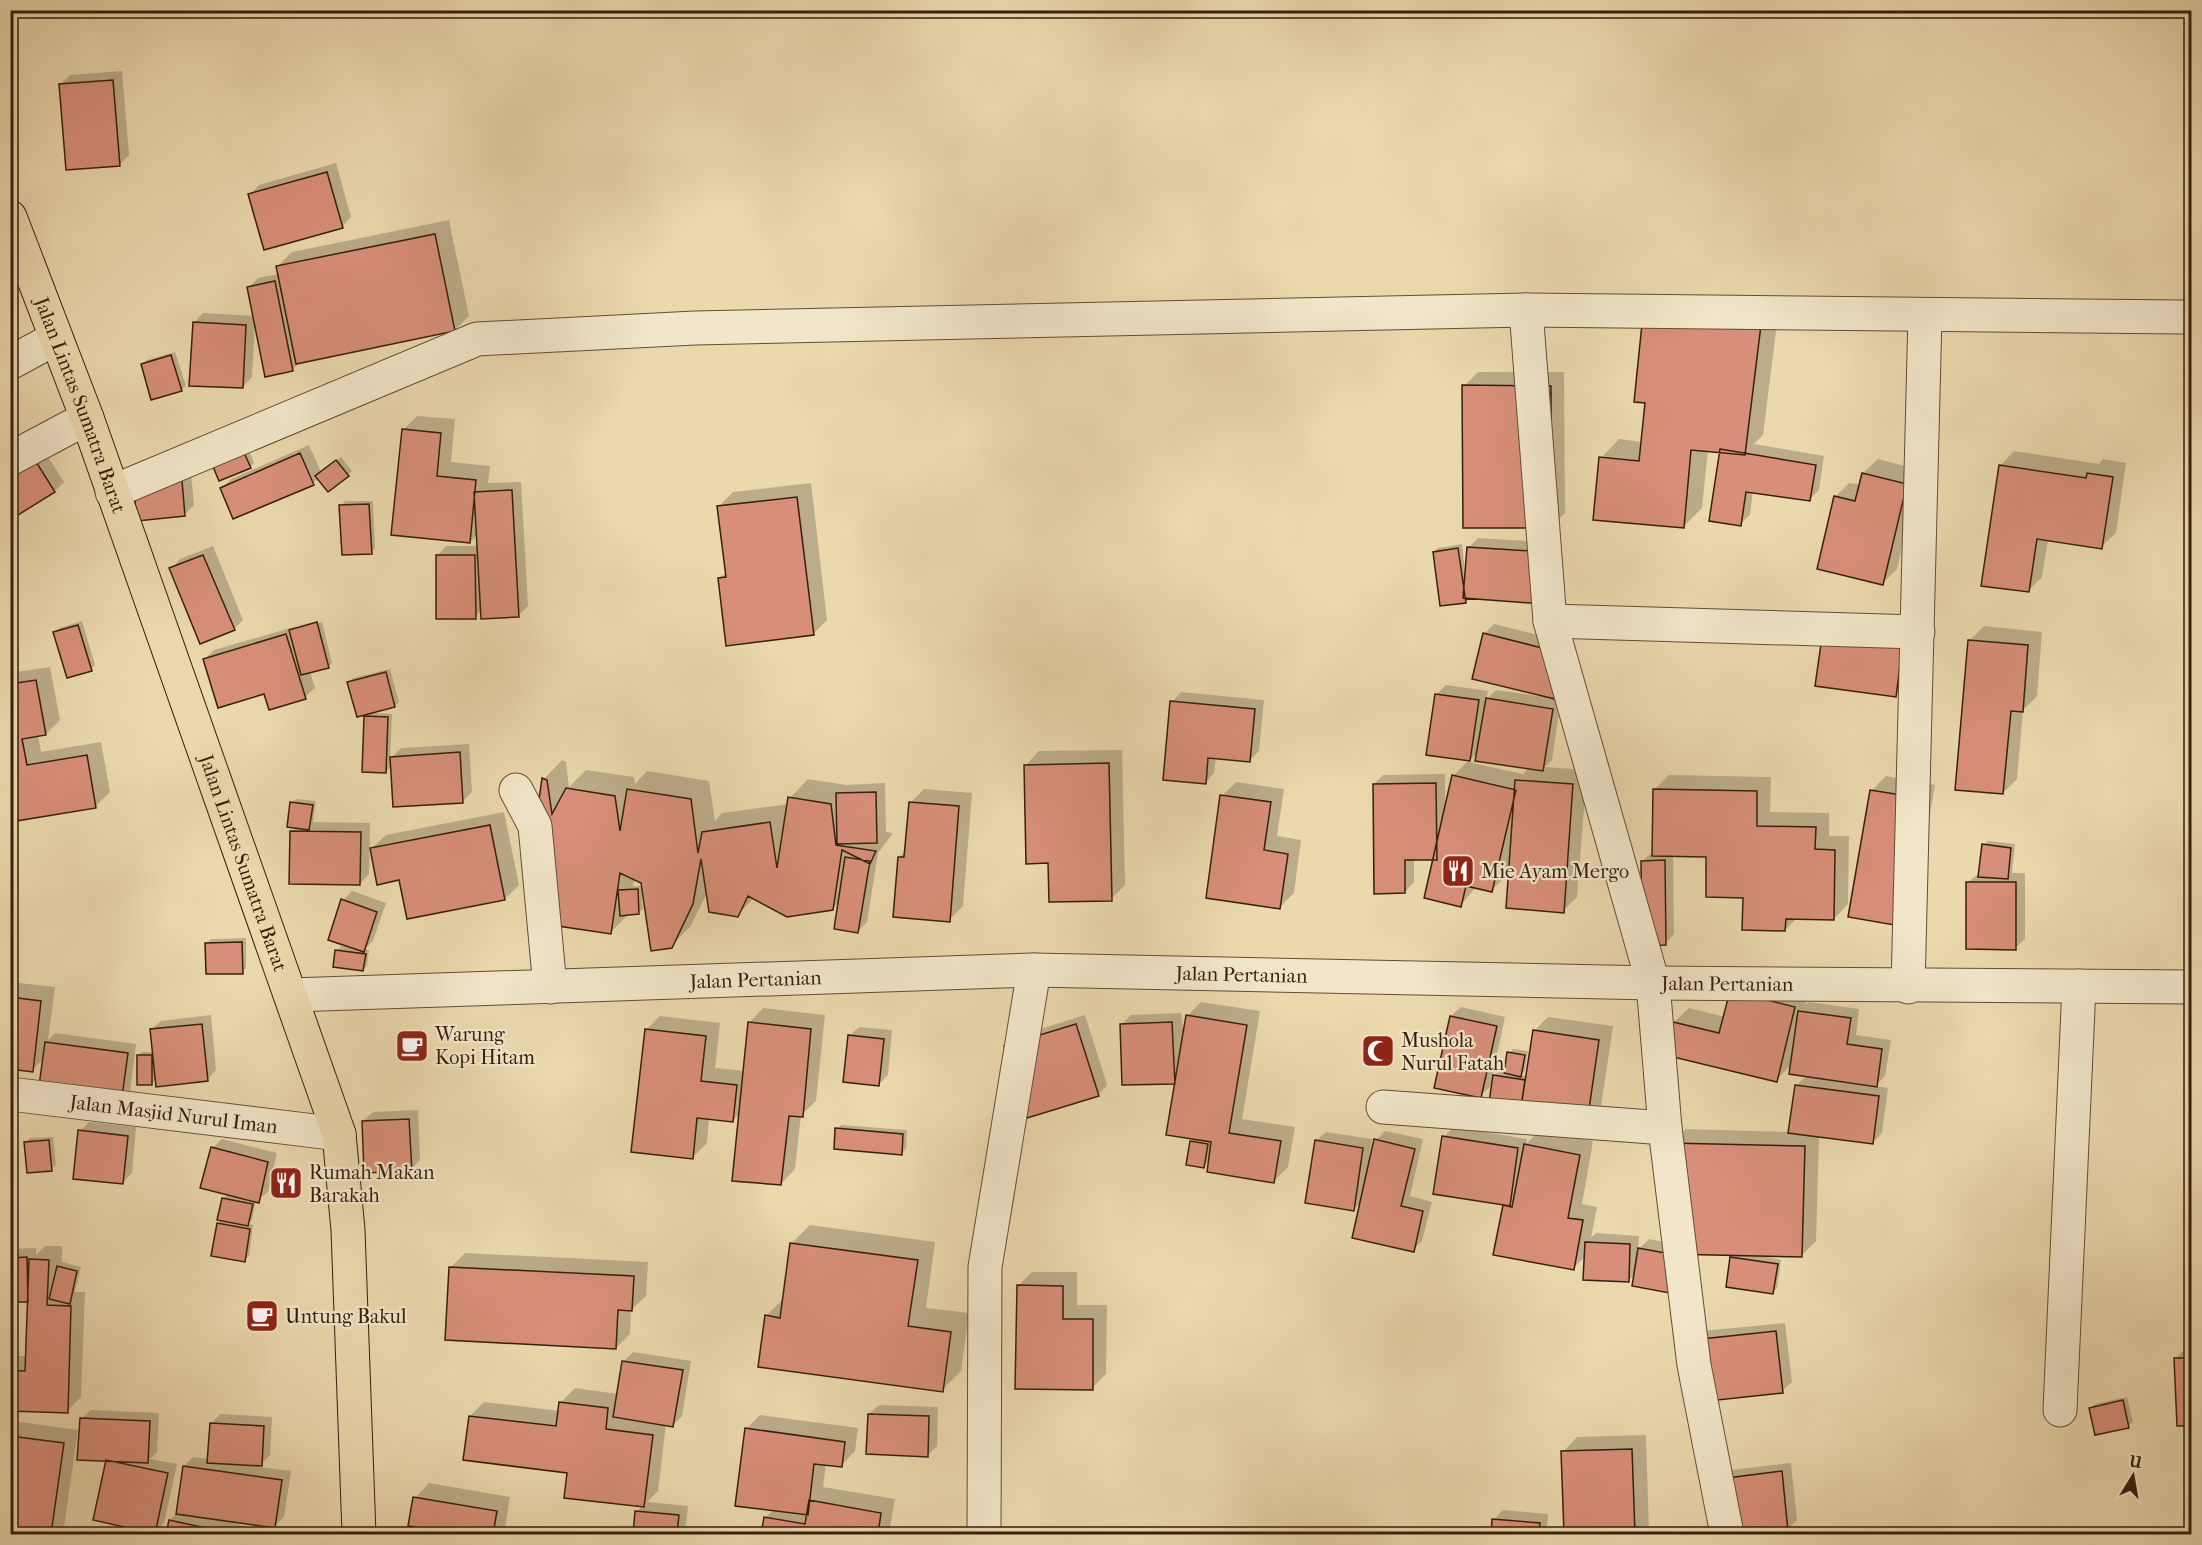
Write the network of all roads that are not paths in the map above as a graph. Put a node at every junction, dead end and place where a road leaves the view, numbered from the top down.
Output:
1 (10, 217) edge
2 (1526, 310) junction
3 (1925, 315) junction
4 (2183, 317) dead end
5 (56, 338) junction
6 (10, 363) edge
7 (87, 418) junction
8 (10, 459) edge
9 (112, 492) junction
10 (1550, 621) junction
11 (1918, 632) junction
12 (516, 790) dead end
13 (1034, 970) junction
14 (1653, 983) junction
15 (2079, 986) junction
16 (550, 987) junction
17 (1908, 987) junction
18 (2192, 987) edge
19 (291, 995) junction
20 (10, 1094) edge
21 (1383, 1107) dead end
22 (1665, 1128) junction
23 (339, 1134) junction
24 (2060, 1410) dead end
25 (359, 1534) edge
26 (984, 1534) edge
27 (1727, 1534) edge

1 - 5 highway, Jalan Lintas Sumatra Barat
2 - 3 street
2 - 9 street
2 - 10 street
3 - 4 street
3 - 11 street
5 - 6 street
5 - 7 highway, Jalan Lintas Sumatra Barat
7 - 8 street
7 - 9 highway, Jalan Lintas Sumatra Barat
9 - 19 highway, Jalan Lintas Sumatra Barat
10 - 11 street
10 - 14 street
11 - 17 street
12 - 16 street
13 - 14 street, Jalan Pertanian
13 - 16 street, Jalan Pertanian
13 - 26 street
14 - 17 street, Jalan Pertanian
14 - 22 street
15 - 17 street, Jalan Pertanian
15 - 18 street, Jalan Pertanian
15 - 24 street
16 - 19 street, Jalan Pertanian
19 - 23 highway, Jalan Lintas Sumatra Barat
20 - 23 street, Jalan Masjid Nurul Iman
21 - 22 street
22 - 27 street
23 - 25 highway, Jalan Lintas Sumatra Barat

